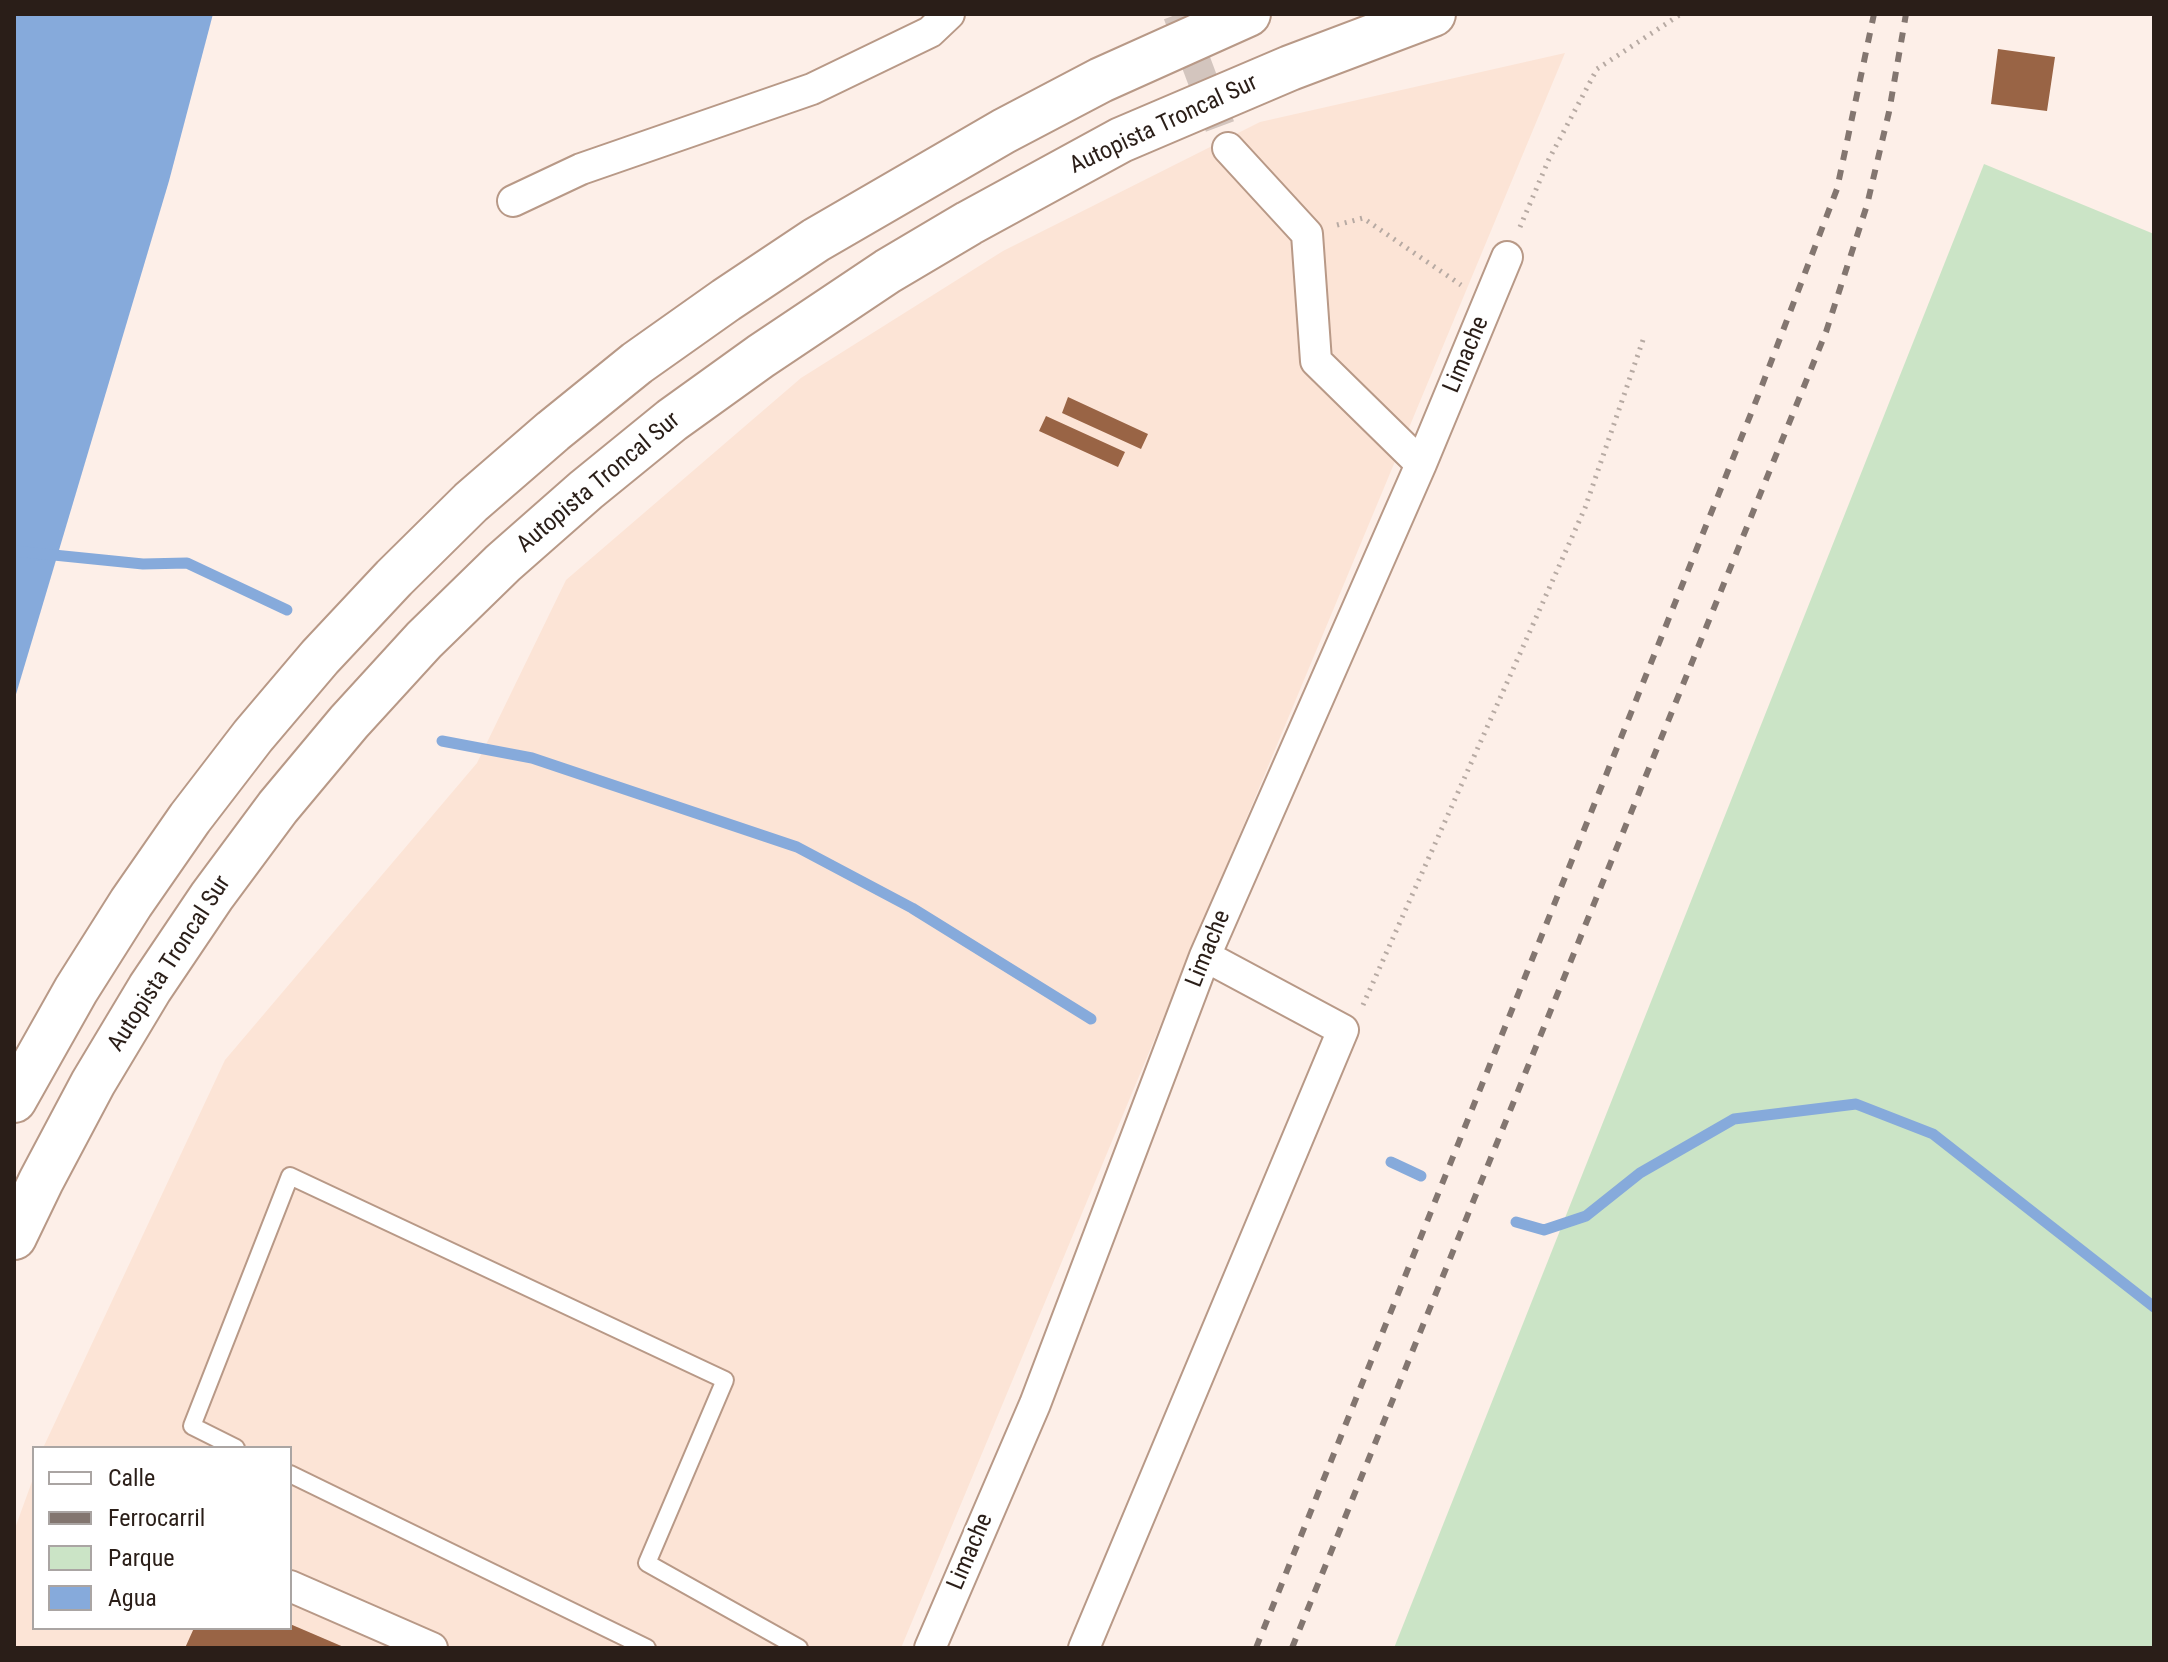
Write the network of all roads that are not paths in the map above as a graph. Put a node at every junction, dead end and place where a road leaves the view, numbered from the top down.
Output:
1 (949, 14) edge
2 (1248, 14) edge
3 (1433, 14) edge
4 (1228, 148) tunnel mouth
5 (513, 201) dead end
6 (1507, 257) road end
7 (1421, 464) junction
8 (1205, 956) junction
9 (14, 1100) edge
10 (14, 1237) edge
11 (232, 1446) edge
12 (292, 1475) edge
13 (292, 1587) edge
14 (432, 1648) edge
15 (647, 1648) edge
16 (799, 1648) edge
17 (930, 1648) edge
18 (1084, 1648) edge

1 - 5 street
2 - 9 highway
3 - 10 highway, Autopista Troncal Sur
4 - 7 street
6 - 7 street, Limache
7 - 8 street, Limache
8 - 17 street, Limache
8 - 18 street
11 - 16 lane
12 - 15 lane
13 - 14 street

